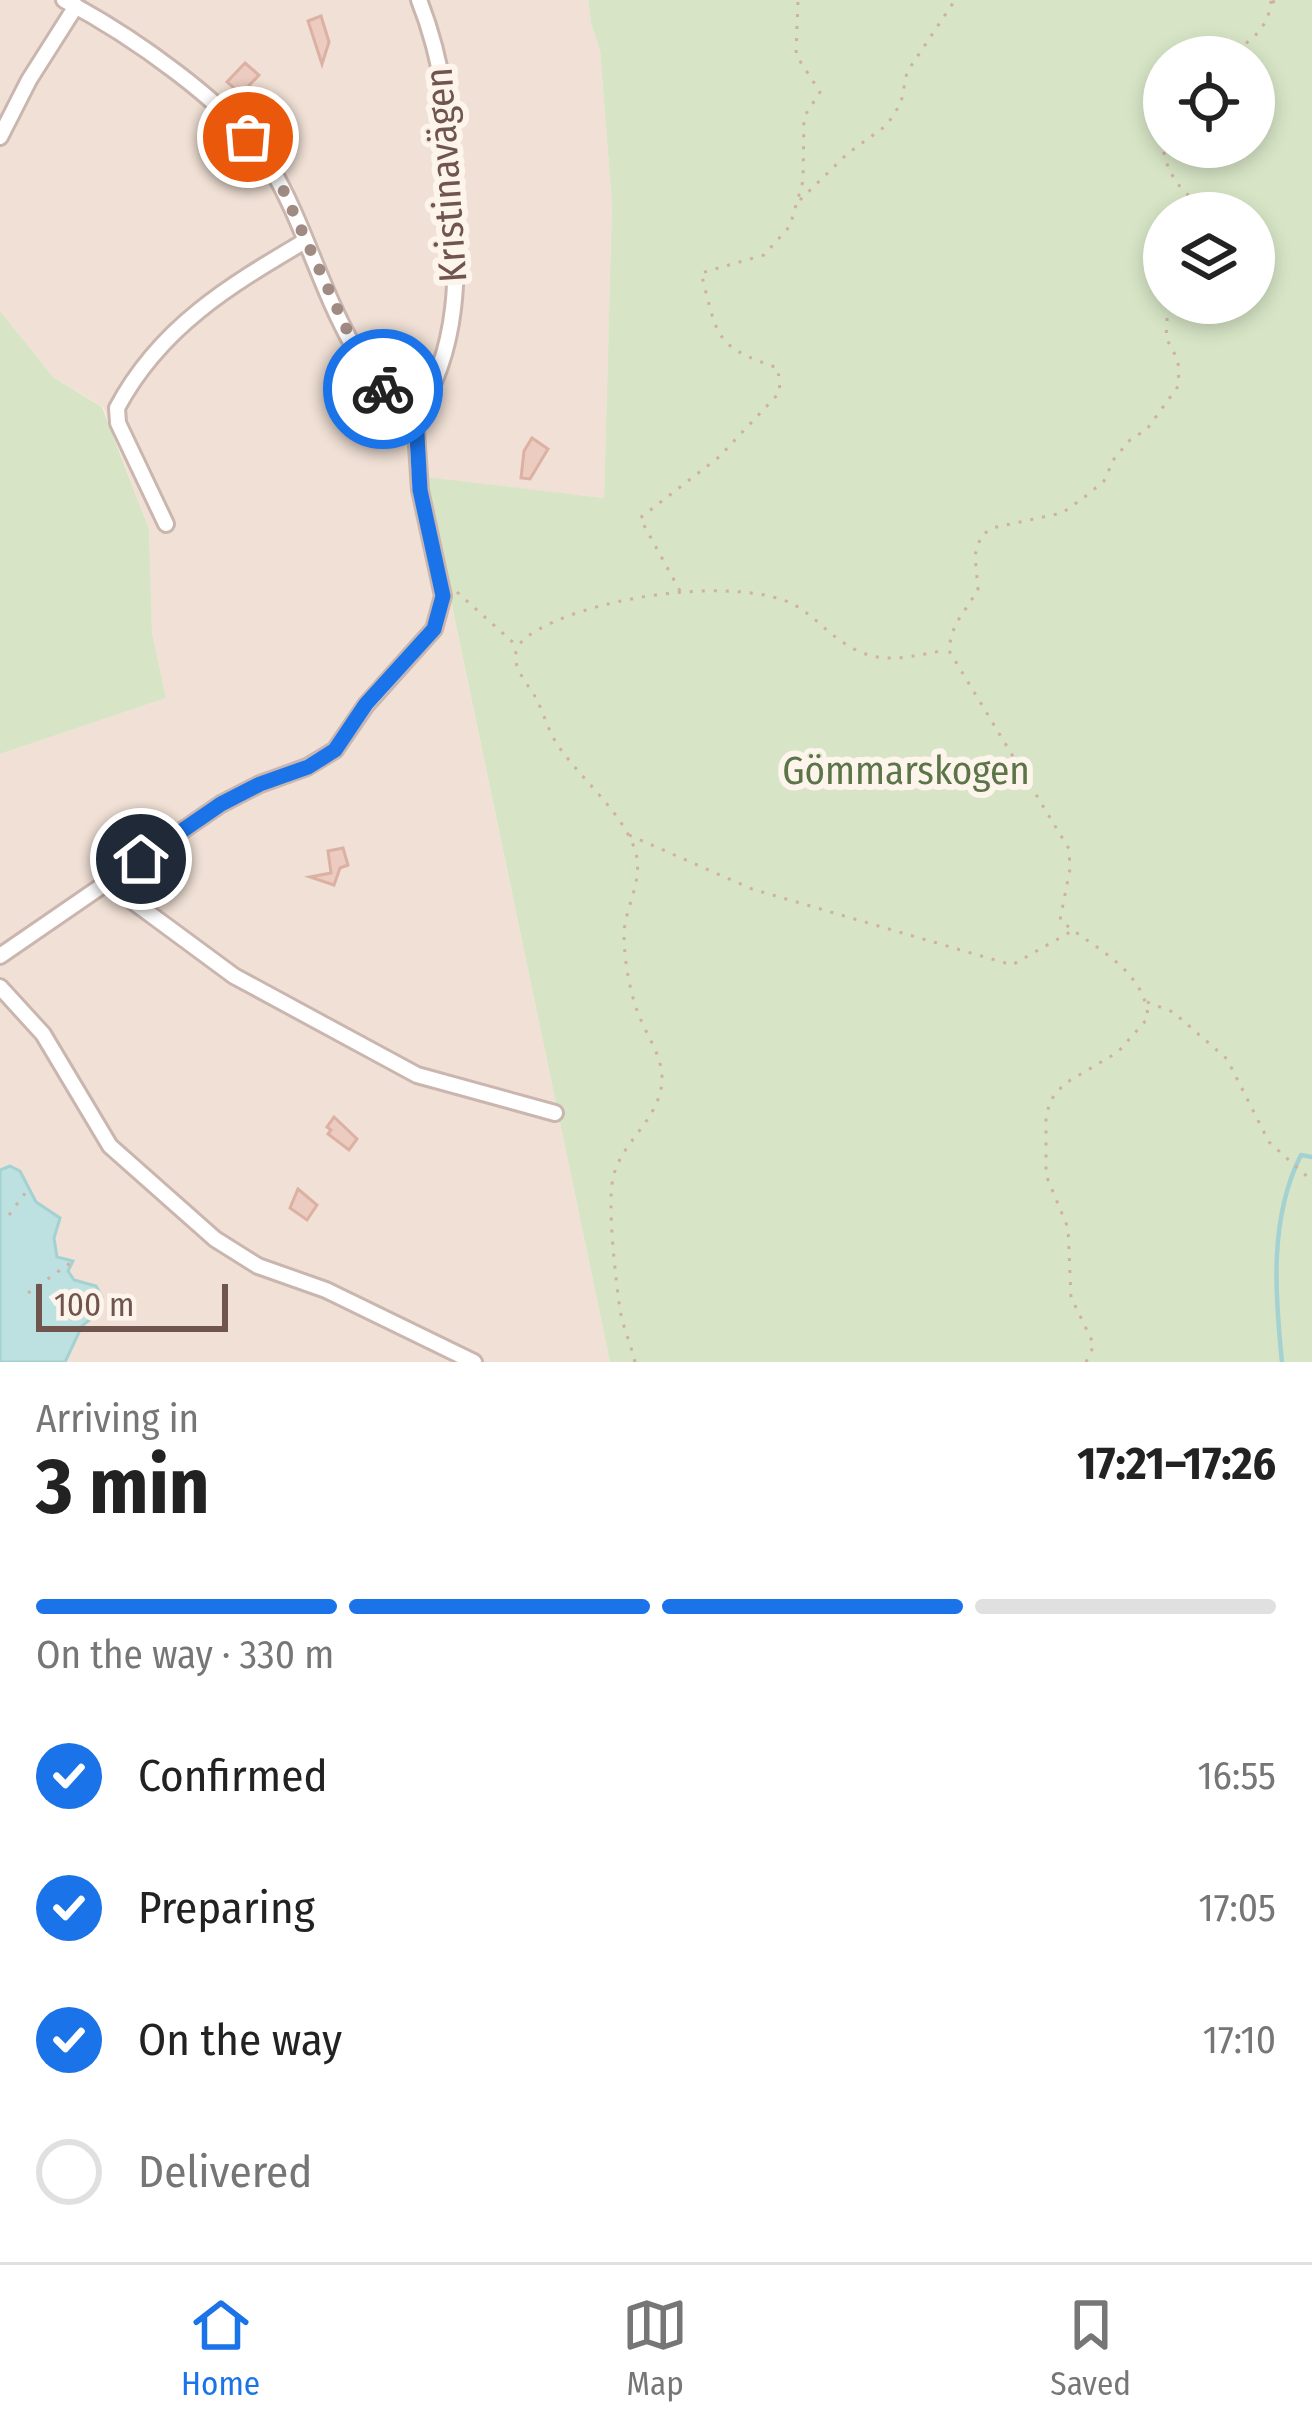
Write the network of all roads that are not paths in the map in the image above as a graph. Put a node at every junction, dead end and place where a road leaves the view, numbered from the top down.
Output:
1 (419, 0) edge
2 (70, 3) edge
3 (0, 137) edge
4 (305, 242) junction
5 (416, 417) junction
6 (166, 524) dead end
7 (108, 884) junction
8 (0, 956) edge
9 (0, 987) edge
10 (555, 1113) dead end
11 (474, 1362) edge

1 - 5 street, Kristinavägen
2 - 3 street
2 - 4 street
4 - 5 street
4 - 6 street
5 - 7 street
7 - 8 street
7 - 10 street
9 - 11 street

